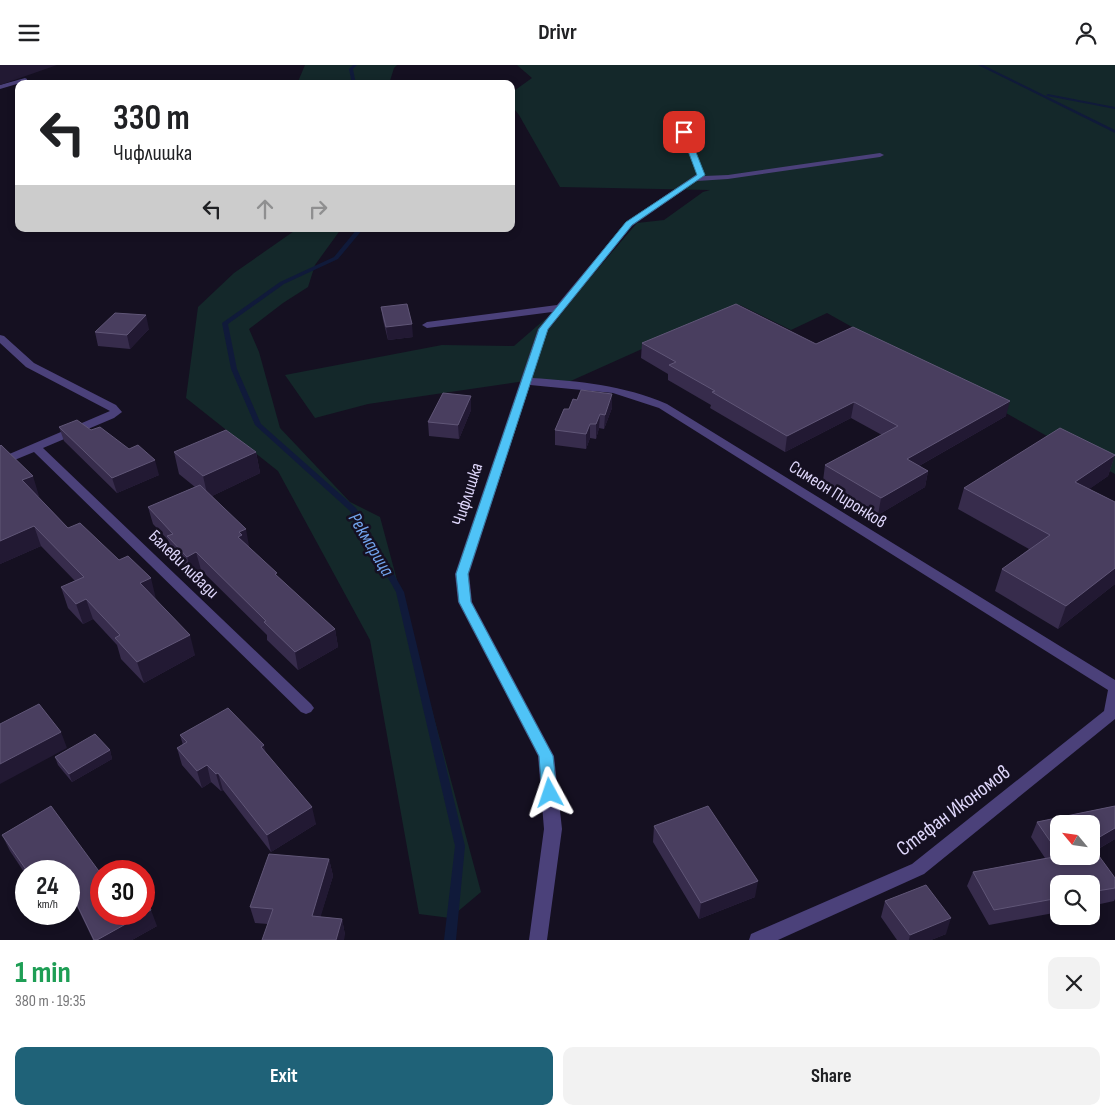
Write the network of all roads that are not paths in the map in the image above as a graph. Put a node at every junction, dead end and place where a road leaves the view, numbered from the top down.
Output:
1 (15, 83) edge
2 (0, 87) edge
3 (679, 117) dead end
4 (880, 155) dead end
5 (696, 179) junction
6 (560, 308) junction
7 (427, 325) dead end
8 (0, 338) edge
9 (525, 381) junction
10 (35, 447) junction
11 (0, 462) edge
12 (1115, 689) edge
13 (306, 708) dead end
14 (538, 940) edge
15 (758, 940) edge

1 - 2 street
3 - 5 street
4 - 5 street
5 - 6 street, Чифлишка
6 - 7 street
6 - 9 street, Чифлишка
8 - 10 street
9 - 12 street, Симеон Пиронков
9 - 14 street, Чифлишка
10 - 11 street
10 - 13 street, Балеви ливади
12 - 15 street, Стефан Икономов

